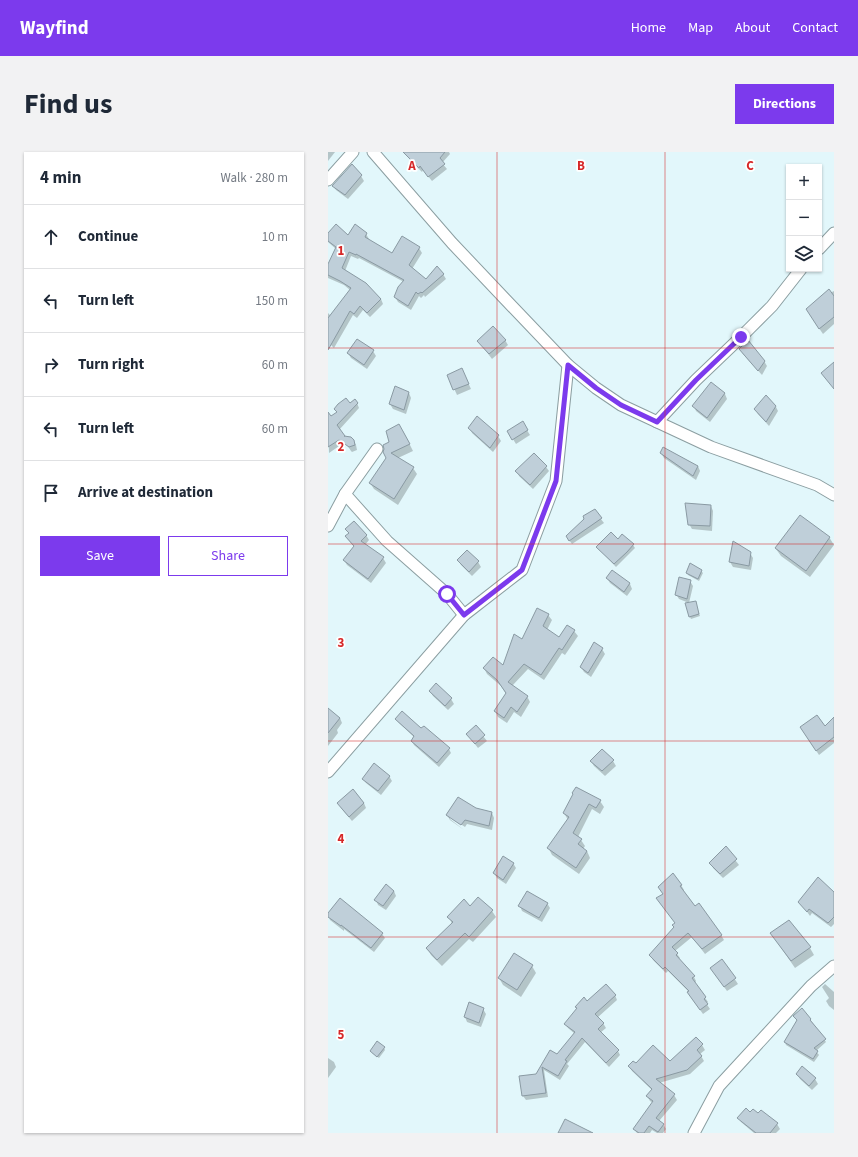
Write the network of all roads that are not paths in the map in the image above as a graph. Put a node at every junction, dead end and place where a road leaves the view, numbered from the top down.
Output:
1 (353, 152) edge
2 (373, 152) edge
3 (328, 180) edge
4 (834, 233) edge
5 (822, 246) edge
6 (799, 272) edge
7 (568, 365) junction
8 (657, 422) junction
9 (377, 449) dead end
10 (345, 494) junction
11 (834, 495) edge
12 (328, 526) edge
13 (464, 615) junction
14 (328, 772) edge
15 (834, 966) edge
16 (694, 1133) edge

1 - 3 street
2 - 7 street
4 - 5 street
6 - 8 street
7 - 8 street
7 - 13 street
8 - 11 street
9 - 10 street
10 - 12 street
10 - 13 street
13 - 14 street
15 - 16 street

